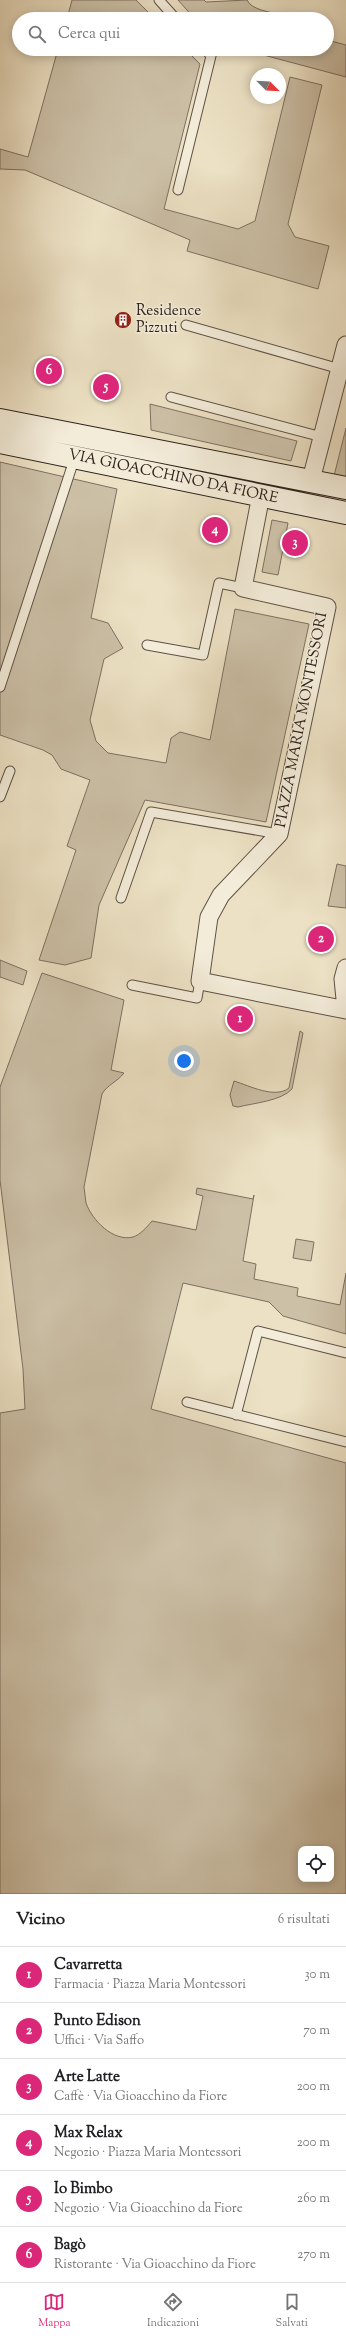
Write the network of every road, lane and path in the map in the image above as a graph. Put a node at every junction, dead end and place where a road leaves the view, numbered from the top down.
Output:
1 (158, 0) edge
2 (169, 12) edge
3 (211, 56) edge
4 (178, 190) dead end
5 (186, 325) dead end
6 (346, 345) edge
7 (340, 369) junction
8 (171, 397) dead end
9 (0, 420) edge
10 (322, 437) junction
11 (0, 442) edge
12 (75, 456) junction
13 (311, 480) junction
14 (346, 488) edge
15 (262, 495) junction
16 (346, 513) edge
17 (243, 588) junction
18 (147, 645) dead end
19 (0, 687) edge
20 (10, 772) dead end
21 (0, 797) edge
22 (279, 834) junction
23 (121, 898) dead end
24 (346, 968) edge
25 (200, 982) junction
26 (132, 985) dead end
27 (346, 1009) edge
28 (346, 1353) edge
29 (187, 1402) dead end
30 (236, 1415) junction
31 (346, 1442) edge

1 - 2 lane
3 - 4 lane
5 - 7 lane
6 - 7 street
7 - 10 street
8 - 10 lane
9 - 13 street, VIA GIOACCHINO DA FIORE
10 - 13 street
11 - 12 street, VIA GIOACCHINO DA FIORE
12 - 15 street, VIA GIOACCHINO DA FIORE
12 - 19 lane
13 - 14 street, VIA GIOACCHINO DA FIORE
15 - 16 street, VIA GIOACCHINO DA FIORE
15 - 17 street
17 - 18 lane
17 - 22 street, PIAZZA MARIA MONTESSORI
20 - 21 lane
22 - 23 lane
22 - 25 street, PIAZZA MARIA MONTESSORI
24 - 27 street
25 - 26 lane
25 - 27 street
28 - 30 lane
29 - 30 lane
30 - 31 lane

